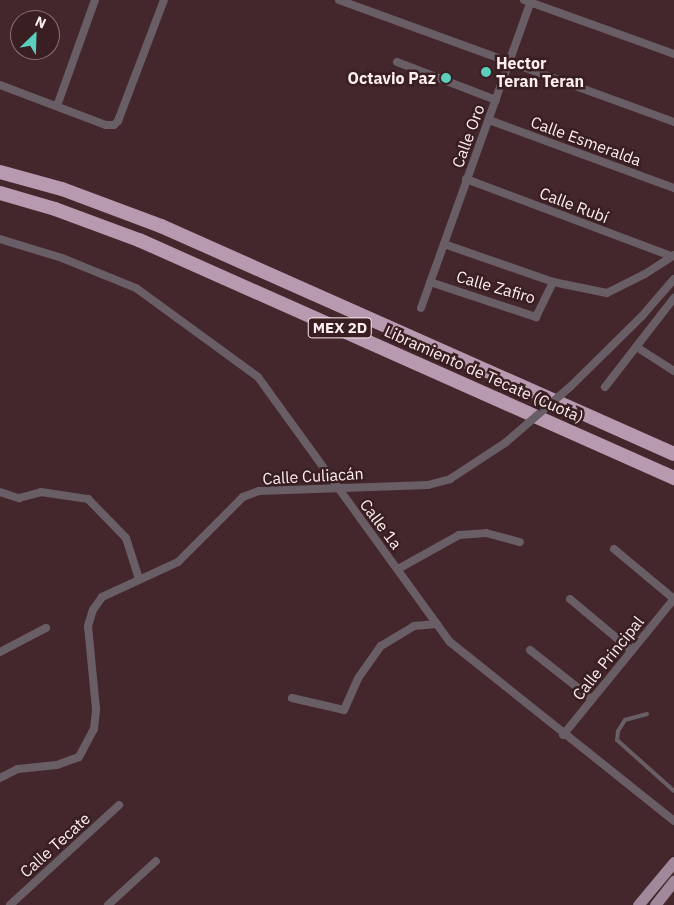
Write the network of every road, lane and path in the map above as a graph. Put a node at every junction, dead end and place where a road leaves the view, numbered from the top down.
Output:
1 (95, 0) edge
2 (164, 0) edge
3 (339, 0) edge
4 (528, 1) edge
5 (674, 54) edge
6 (508, 61) junction
7 (397, 62) dead end
8 (0, 86) edge
9 (496, 100) junction
10 (57, 106) junction
11 (489, 120) junction
12 (674, 122) edge
13 (0, 172) edge
14 (466, 179) junction
15 (674, 188) edge
16 (0, 193) edge
17 (0, 238) edge
18 (444, 244) junction
19 (673, 256) edge
20 (674, 279) edge
21 (430, 282) junction
22 (553, 282) junction
23 (674, 298) edge
24 (421, 308) dead end
25 (638, 348) junction
26 (674, 371) edge
27 (605, 387) dead end
28 (674, 454) edge
29 (674, 478) edge
30 (336, 487) junction
31 (0, 492) edge
32 (520, 542) dead end
33 (614, 549) dead end
34 (398, 569) junction
35 (139, 579) junction
36 (570, 599) dead end
37 (674, 599) edge
38 (437, 624) junction
39 (46, 628) dead end
40 (530, 650) dead end
41 (631, 650) junction
42 (0, 652) edge
43 (292, 698) dead end
44 (592, 699) junction
45 (647, 714) dead end
46 (563, 735) junction
47 (0, 778) edge
48 (674, 791) edge
49 (119, 805) dead end
50 (674, 821) edge
51 (156, 861) dead end
52 (674, 862) edge
53 (674, 881) edge
54 (10, 905) edge
55 (108, 905) edge
56 (638, 905) edge
57 (655, 905) edge

1 - 10 street
2 - 10 street
3 - 6 street
4 - 5 street
4 - 6 street, Calle Oro
6 - 9 street, Calle Oro
6 - 12 street
7 - 9 street
8 - 10 street
9 - 11 street, Calle Oro
11 - 14 street, Calle Oro
11 - 15 street, Calle Esmeralda
13 - 28 highway, Libramiento de Tecate (Cuota) / MEX 2D
14 - 18 street, Calle Oro
14 - 19 street, Calle Rubí
16 - 29 highway, Libramiento de Tecate (Cuota) / MEX 2D
17 - 30 street, Calle 1a
18 - 21 street, Calle Oro
18 - 22 street
19 - 22 street, Calle Zafiro
20 - 30 street, Calle Culiacán, bridge
21 - 22 street, Calle Zafiro
21 - 24 street, Calle Oro
23 - 25 street
25 - 26 street
25 - 27 street
30 - 34 street, Calle 1a
30 - 35 street, Calle Culiacán
31 - 35 street
32 - 34 street
33 - 37 street
34 - 38 street, Calle 1a
35 - 47 street, Calle Culiacán
36 - 41 street
37 - 41 street, Calle Principal
38 - 43 street
38 - 46 street, Calle 1a
39 - 42 street
40 - 44 street
41 - 44 street, Calle Principal
44 - 46 street, Calle Principal
45 - 48 lane
46 - 50 street, Calle 1a
49 - 54 street, Calle Tecate
51 - 55 street
52 - 56 main road
53 - 57 main road

